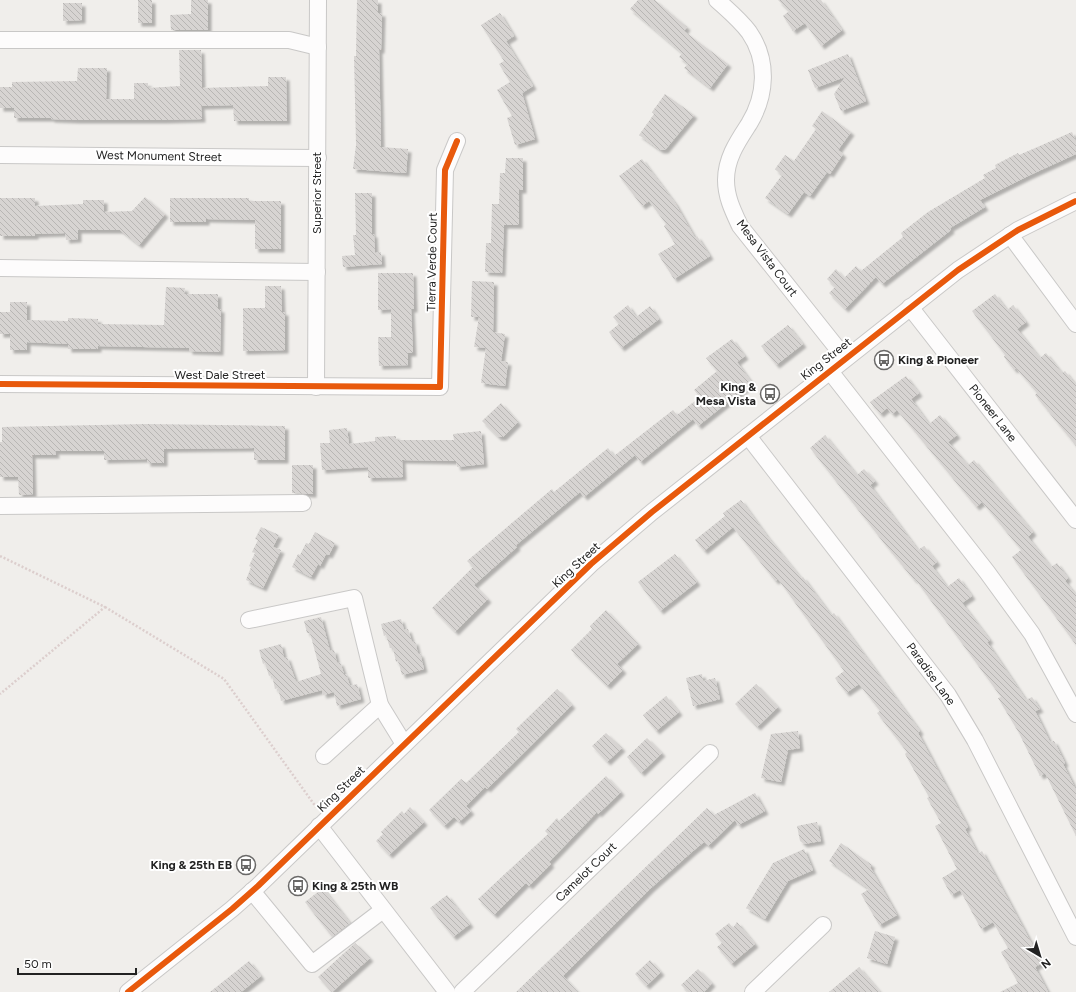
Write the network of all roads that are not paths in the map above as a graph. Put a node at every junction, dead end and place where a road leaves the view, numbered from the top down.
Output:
1 (318, 0) edge
2 (717, 0) edge
3 (0, 40) edge
4 (318, 46) junction
5 (457, 141) dead end
6 (0, 155) edge
7 (318, 158) junction
8 (1076, 201) edge
9 (1010, 235) junction
10 (0, 268) edge
11 (317, 272) junction
12 (910, 307) junction
13 (1076, 324) edge
14 (845, 358) junction
15 (829, 370) junction
16 (0, 384) edge
17 (316, 386) junction
18 (440, 387) joint
19 (748, 436) junction
20 (303, 503) dead end
21 (0, 506) edge
22 (1076, 520) edge
23 (249, 620) dead end
24 (380, 705) junction
25 (1076, 714) edge
26 (404, 744) junction
27 (710, 753) dead end
28 (324, 756) dead end
29 (322, 823) junction
30 (252, 891) junction
31 (383, 910) junction
32 (822, 926) dead end
33 (1076, 937) edge
34 (128, 992) edge
35 (447, 992) edge
36 (462, 992) edge
37 (753, 992) edge

1 - 4 street, Superior Street
2 - 14 street, Mesa Vista Court
3 - 4 street
4 - 7 street, Superior Street
5 - 18 street, Tierra Verde Court
6 - 7 street, West Monument Street
7 - 11 street, Superior Street
8 - 9 street, King Street
9 - 12 street, King Street
9 - 13 street
10 - 11 street
11 - 17 street, Superior Street
12 - 14 street, King Street
12 - 22 street, Pioneer Lane
14 - 15 street, King Street
15 - 19 street, King Street
15 - 25 street
16 - 17 street, West Dale Street
17 - 18 street, West Dale Street
19 - 26 street, King Street
19 - 33 street, Paradise Lane
20 - 21 street
23 - 24 street
24 - 26 street
24 - 28 street
26 - 29 street, King Street
27 - 36 street, Camelot Court
29 - 30 street, King Street
29 - 31 street
30 - 31 street
30 - 34 street, King Street
31 - 35 street
32 - 37 street

